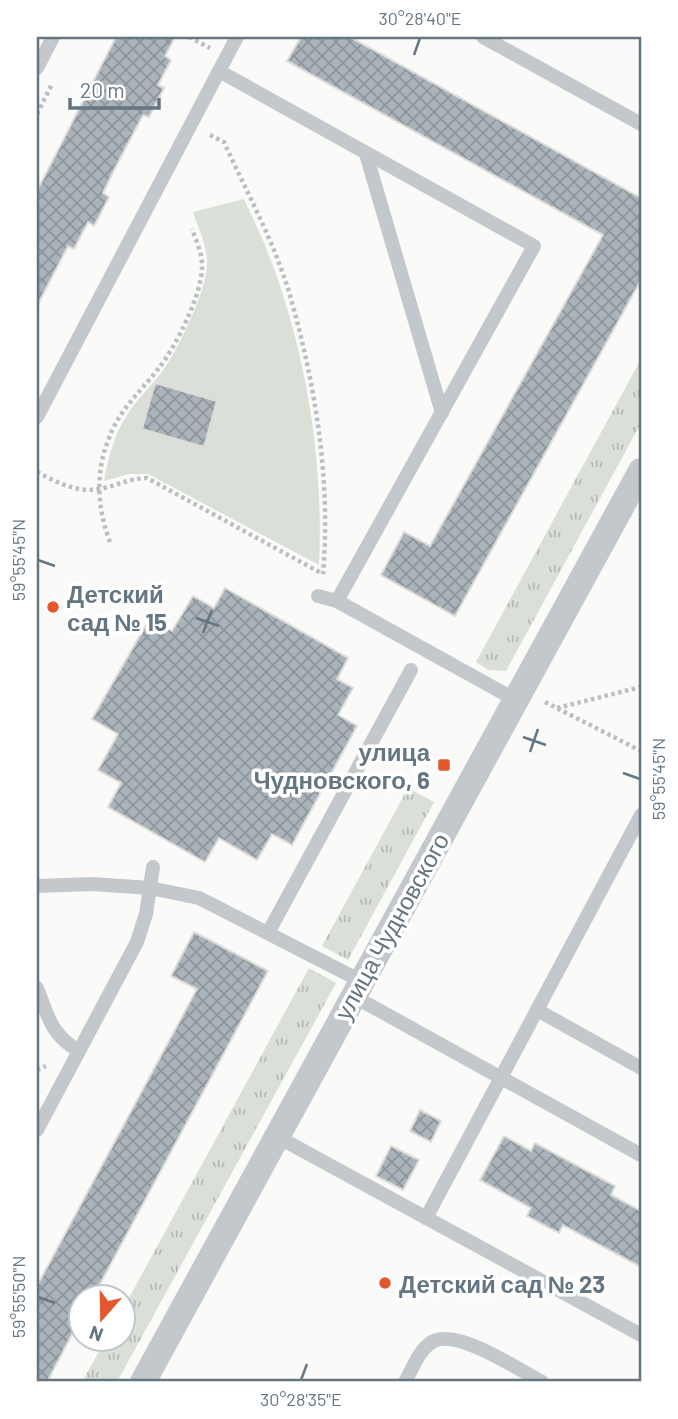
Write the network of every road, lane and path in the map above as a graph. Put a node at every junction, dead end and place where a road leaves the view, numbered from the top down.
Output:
1 (53, 37) edge
2 (237, 37) edge
3 (482, 37) edge
4 (37, 68) edge
5 (219, 71) junction
6 (191, 124) junction
7 (641, 124) edge
8 (366, 154) junction
9 (192, 229) dead end
10 (442, 413) junction
11 (37, 417) edge
12 (641, 471) edge
13 (37, 472) edge
14 (98, 489) junction
15 (110, 542) dead end
16 (323, 574) junction
17 (345, 587) junction
18 (318, 596) dead end
19 (337, 601) junction
20 (411, 670) dead end
21 (641, 687) edge
22 (516, 700) junction
23 (544, 702) dead end
24 (557, 708) junction
25 (641, 751) edge
26 (641, 816) edge
27 (153, 867) dead end
28 (37, 886) edge
29 (150, 888) junction
30 (268, 933) junction
31 (37, 988) edge
32 (357, 988) junction
33 (537, 1010) junction
34 (79, 1051) junction
35 (641, 1068) edge
36 (501, 1079) junction
37 (37, 1130) edge
38 (276, 1136) junction
39 (641, 1155) edge
40 (426, 1218) junction
41 (641, 1335) edge
42 (143, 1382) edge
43 (405, 1382) edge
44 (542, 1382) edge

1 - 4 lane
2 - 5 lane
3 - 7 lane
5 - 6 lane
5 - 8 lane
6 - 11 lane
6 - 16 path
8 - 10 lane
8 - 10 lane
9 - 14 path
10 - 17 lane
12 - 22 street, улица Чудновского
13 - 14 path
14 - 15 path
14 - 16 path
16 - 17 path
17 - 19 lane
18 - 19 lane
19 - 22 lane
20 - 30 lane
21 - 24 path
22 - 32 street, улица Чудновского
23 - 24 path
24 - 25 path
26 - 33 lane
27 - 29 lane
28 - 29 lane
29 - 30 lane
29 - 34 lane
30 - 32 lane
31 - 34 lane
32 - 36 lane
32 - 38 street, улица Чудновского
33 - 35 lane
33 - 36 lane
34 - 37 lane
36 - 39 lane
36 - 40 lane
38 - 40 lane
38 - 42 street, улица Чудновского
40 - 41 lane
43 - 44 lane

